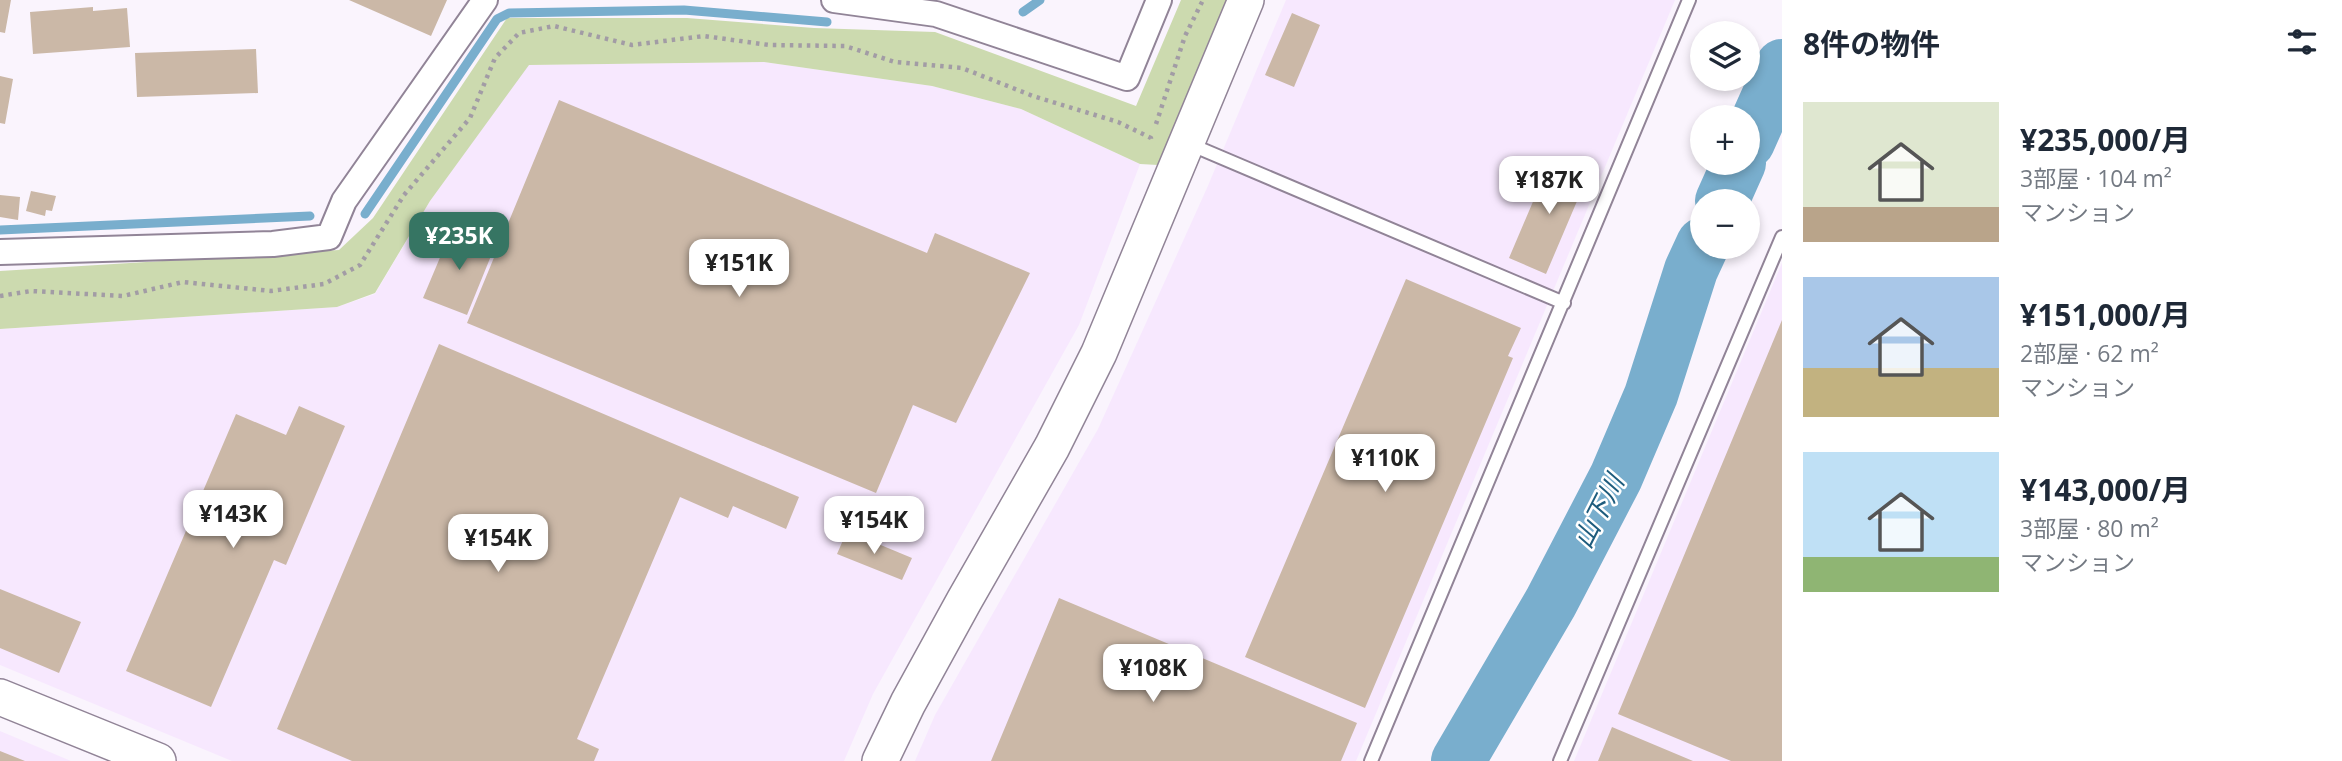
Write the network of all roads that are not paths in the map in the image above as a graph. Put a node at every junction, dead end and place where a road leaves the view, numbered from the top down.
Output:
1 (485, 0) edge
2 (834, 0) edge
3 (1159, 0) edge
4 (1247, 0) edge
5 (1689, 0) edge
6 (1187, 143) junction
7 (1782, 237) edge
8 (0, 252) edge
9 (1564, 303) junction
10 (0, 697) edge
11 (158, 761) edge
12 (880, 761) edge
13 (1371, 761) edge
14 (1560, 761) edge

1 - 8 street
2 - 3 street
4 - 6 street
5 - 9 lane
6 - 9 lane
6 - 12 street
7 - 14 lane
9 - 13 lane
10 - 11 street

